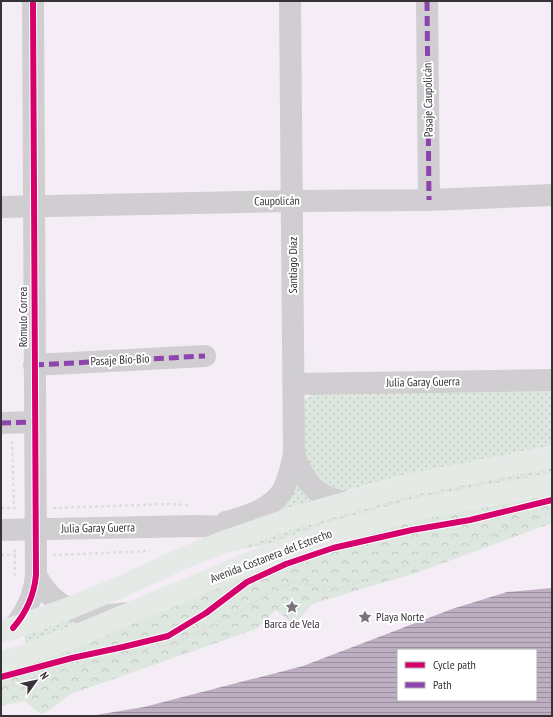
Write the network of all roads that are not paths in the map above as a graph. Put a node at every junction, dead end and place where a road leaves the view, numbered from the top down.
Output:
1 (33, 1) edge
2 (290, 1) edge
3 (427, 1) edge
4 (552, 195) edge
5 (429, 200) junction
6 (293, 201) junction
7 (1, 207) edge
8 (34, 207) junction
9 (205, 356) dead end
10 (34, 365) junction
11 (552, 380) edge
12 (294, 384) junction
13 (35, 422) junction
14 (1, 423) edge
15 (545, 448) edge
16 (294, 454) junction
17 (552, 484) edge
18 (346, 502) junction
19 (195, 526) junction
20 (260, 528) junction
21 (1, 530) edge
22 (35, 530) junction
23 (35, 565) junction
24 (67, 609) junction
25 (134, 612) junction
26 (7, 630) edge
27 (1, 662) edge

1 - 8 street, Rómulo Correa
2 - 6 street, Santiago Díaz
3 - 5 street, Pasaje Caupolicán
4 - 5 street, Caupolicán
5 - 6 street, Caupolicán
6 - 8 street, Caupolicán
6 - 12 street, Santiago Díaz
7 - 8 street, Caupolicán
8 - 10 street, Rómulo Correa
9 - 10 street, Pasaje Bío-Bío
10 - 13 street, Rómulo Correa
11 - 12 street, Julia Garay Guerra
12 - 16 street, Santiago Díaz
13 - 14 street
13 - 22 street, Rómulo Correa
15 - 18 main road
16 - 18 street, Santiago Díaz
16 - 19 street, Julia Garay Guerra
17 - 25 main road, Avenida Costanera del Estrecho
18 - 20 main road
19 - 20 street, Julia Garay Guerra
19 - 22 street, Julia Garay Guerra
20 - 24 main road
21 - 22 street, Julia Garay Guerra
22 - 23 street, Rómulo Correa
23 - 24 street
23 - 26 street, Rómulo Correa
24 - 25 street
24 - 26 main road
25 - 27 main road, Avenida Costanera del Estrecho

